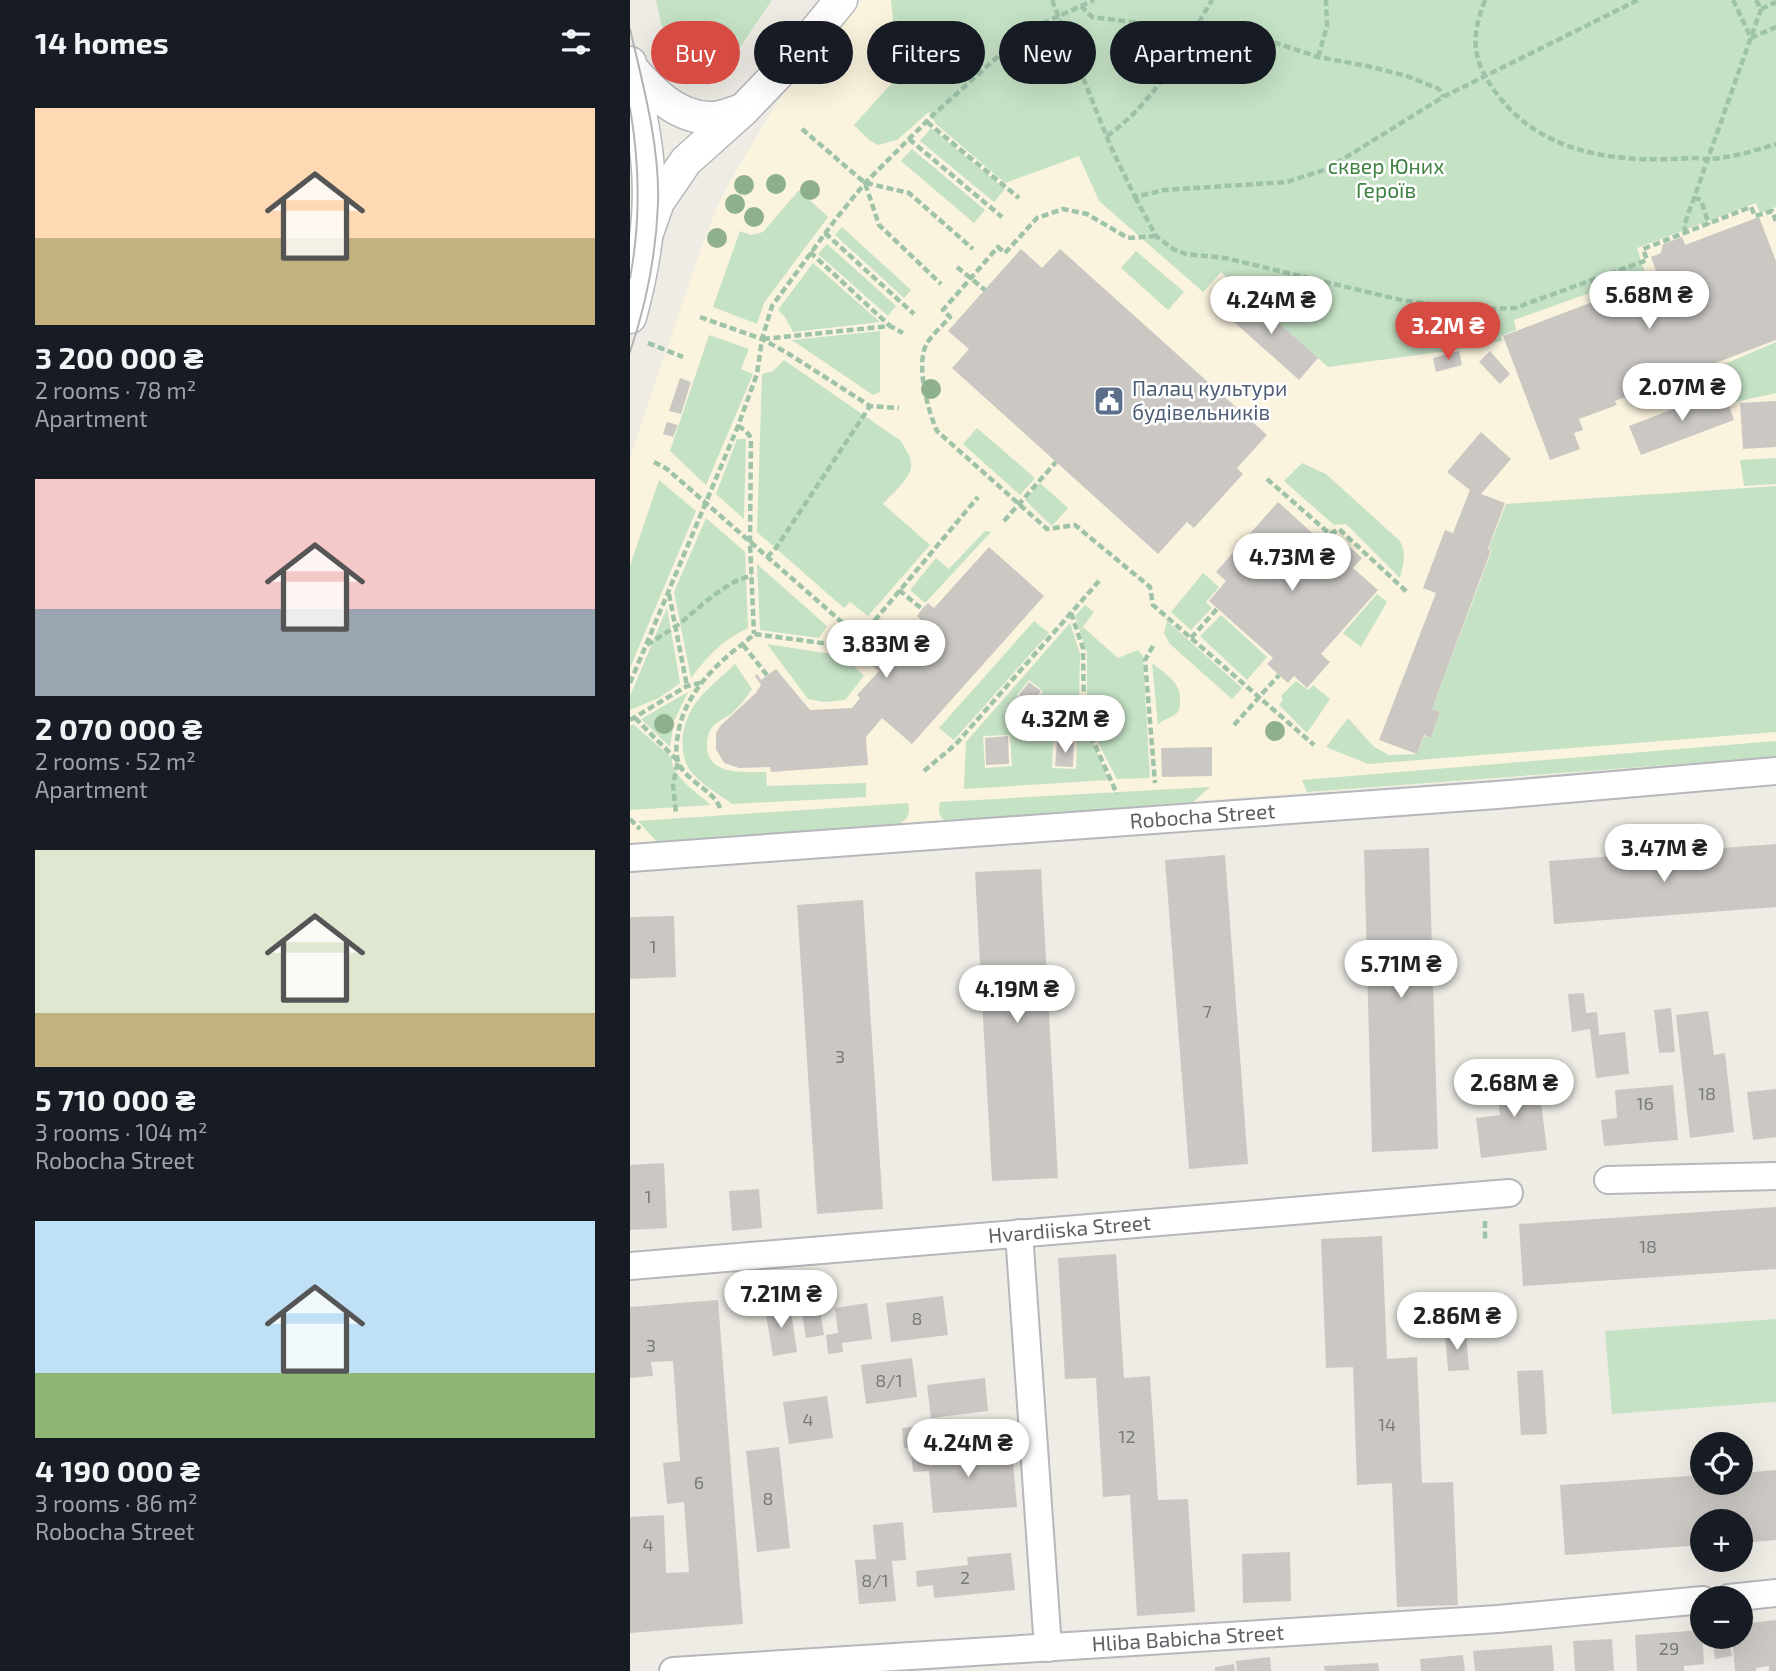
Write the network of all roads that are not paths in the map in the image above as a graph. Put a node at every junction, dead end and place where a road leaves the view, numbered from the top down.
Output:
1 (812, 0) edge
2 (841, 0) edge
3 (810, 21) edge
4 (824, 21) edge
5 (630, 65) edge
6 (768, 84) edge
7 (743, 110) junction
8 (647, 233) junction
9 (638, 330) edge
10 (1776, 771) edge
11 (630, 858) edge
12 (1776, 1176) edge
13 (1608, 1180) dead end
14 (1509, 1193) dead end
15 (1019, 1233) junction
16 (630, 1266) edge
17 (1776, 1593) edge
18 (1753, 1595) edge
19 (1690, 1601) edge
20 (1048, 1648) junction
21 (673, 1671) edge

1 - 3 street
2 - 4 street
5 - 7 street
5 - 8 street
6 - 7 street
7 - 8 street
8 - 9 street
10 - 11 street, Robocha Street
12 - 13 street
14 - 15 street, Hvardiiska Street
15 - 16 street, Hvardiiska Street
15 - 20 street
17 - 18 street
19 - 20 street, Hliba Babicha Street
20 - 21 street, Hliba Babicha Street

